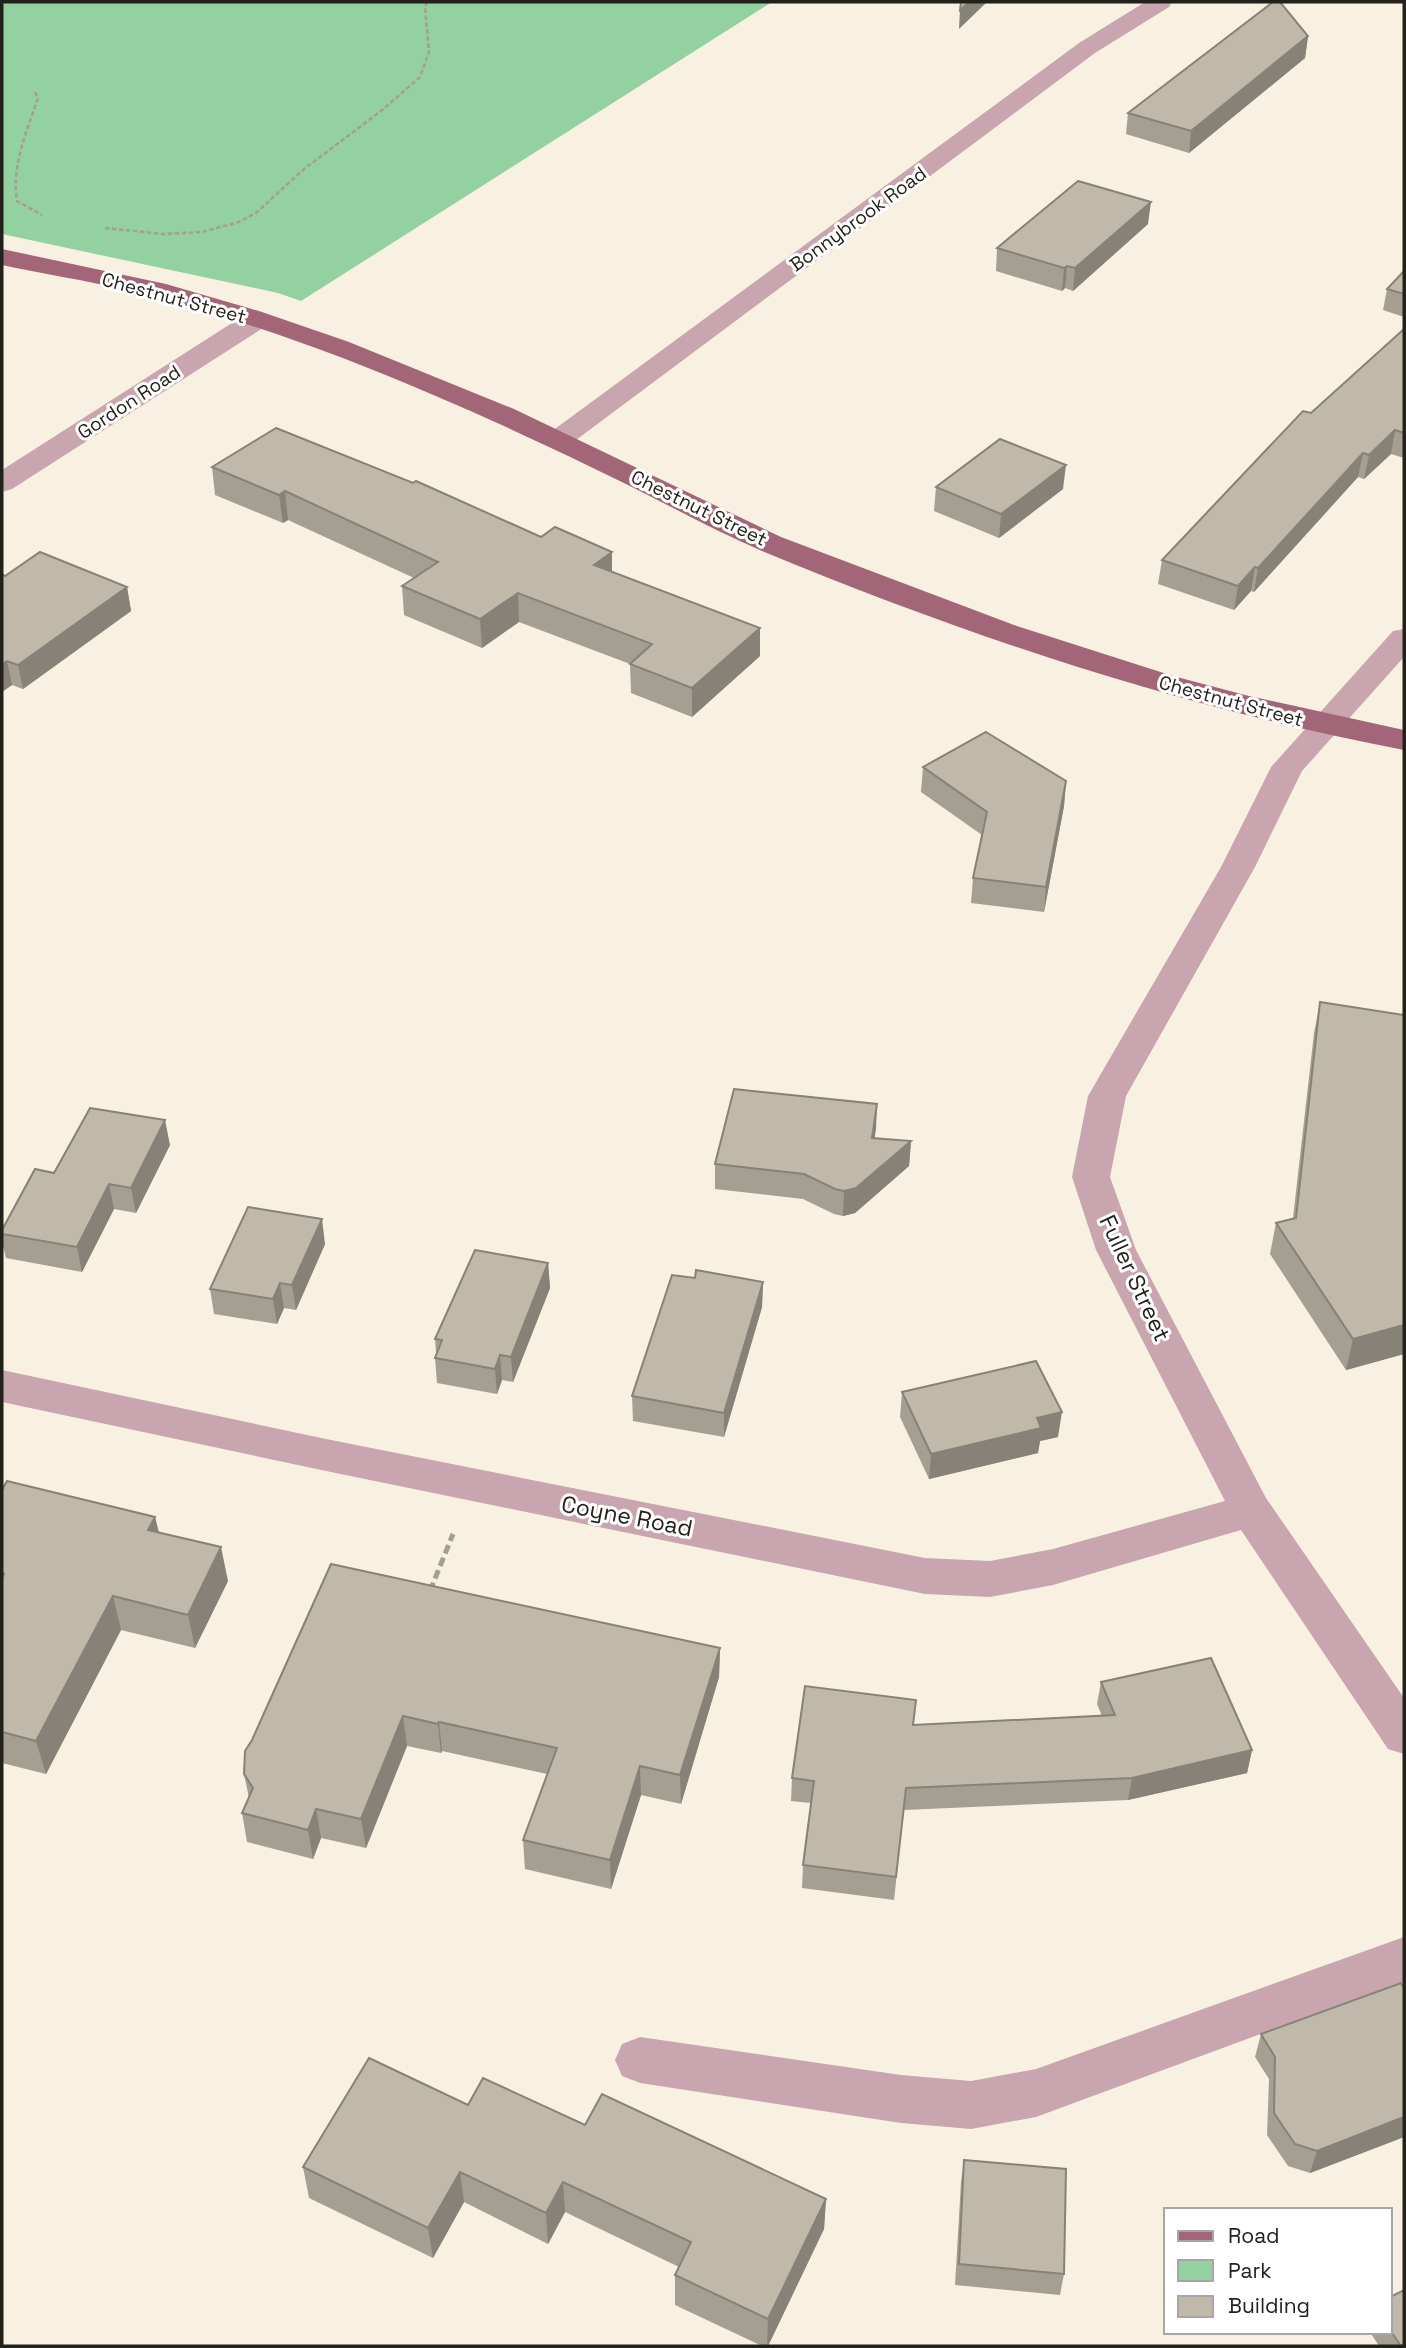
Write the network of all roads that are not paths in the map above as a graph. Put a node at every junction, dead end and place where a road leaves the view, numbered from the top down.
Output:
1 (1161, 2) edge
2 (2, 257) edge
3 (256, 320) junction
4 (558, 440) junction
5 (2, 483) edge
6 (1404, 638) edge
7 (1328, 726) junction
8 (1404, 740) edge
9 (2, 1386) edge
10 (1251, 1510) junction
11 (1404, 1735) edge
12 (1404, 1959) edge
13 (640, 2060) dead end

1 - 4 street, Bonnybrook Road
2 - 3 main road, Chestnut Street
3 - 4 main road, Chestnut Street
3 - 5 street, Gordon Road
4 - 7 main road, Chestnut Street
6 - 7 street, Fuller Street
7 - 8 main road, Chestnut Street
7 - 10 street, Fuller Street
9 - 10 street, Coyne Road
10 - 11 street, Fuller Street
12 - 13 street

